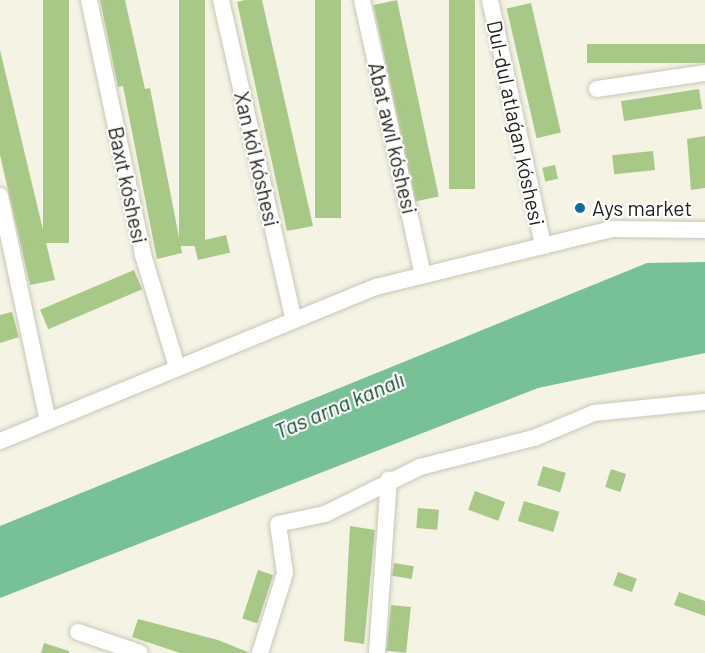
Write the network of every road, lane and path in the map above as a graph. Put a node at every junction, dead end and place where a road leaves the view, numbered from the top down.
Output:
1 (88, 0) edge
2 (221, 0) edge
3 (362, 0) edge
4 (490, 0) edge
5 (705, 73) edge
6 (597, 89) dead end
7 (0, 196) edge
8 (705, 230) edge
9 (543, 246) junction
10 (423, 275) junction
11 (293, 318) junction
12 (177, 367) junction
13 (705, 402) edge
14 (48, 421) junction
15 (0, 441) edge
16 (389, 479) junction
17 (78, 632) dead end
18 (140, 653) edge
19 (260, 653) edge
20 (377, 653) edge

1 - 12 street, Baxıt kóshesi
2 - 11 street, Xan kól kóshesi
3 - 10 street, Abat awıl kóshesi
4 - 9 street, Dul-dul atlaǵan kóshesi
5 - 6 street
7 - 14 street
8 - 9 street
9 - 10 street
10 - 11 street
11 - 12 street
12 - 14 street
13 - 16 street
14 - 15 street
16 - 19 street
16 - 20 street
17 - 18 street

